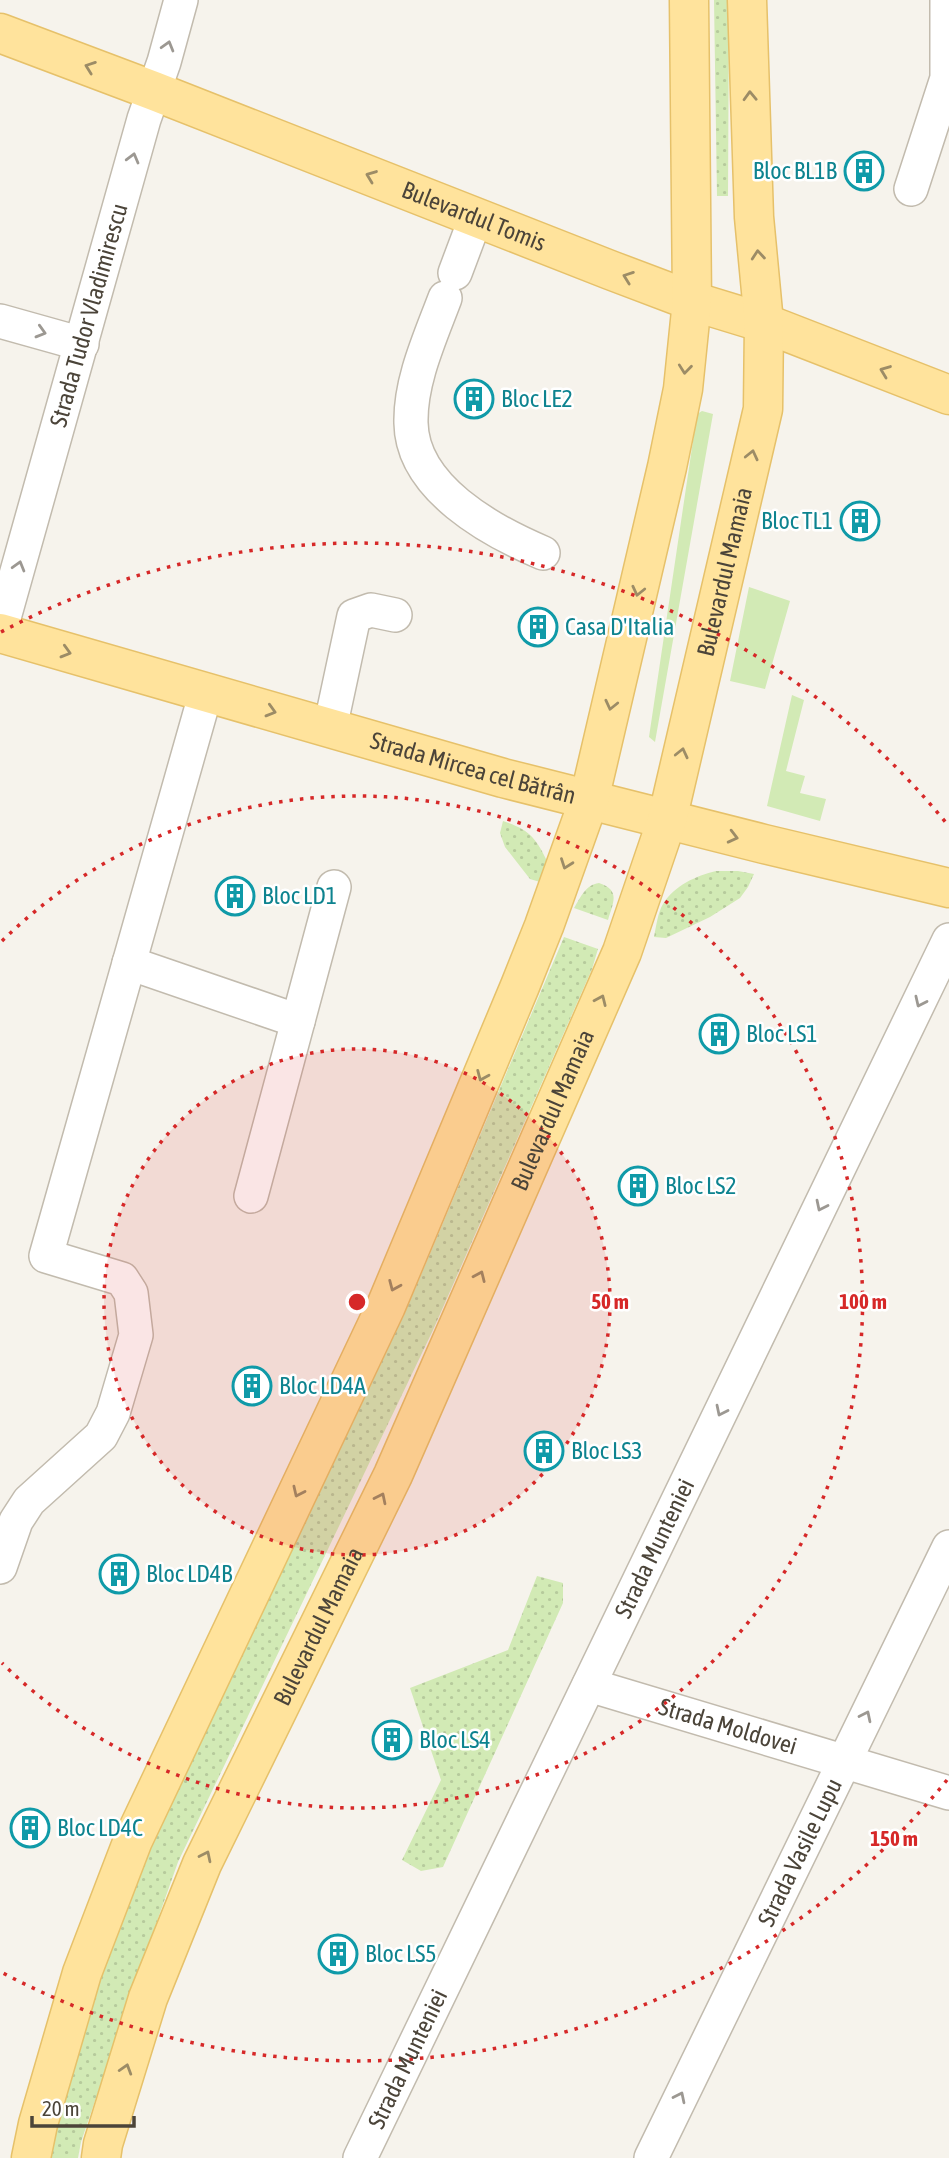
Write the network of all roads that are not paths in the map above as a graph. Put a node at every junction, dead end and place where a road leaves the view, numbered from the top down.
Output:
1 (181, 0) edge
2 (689, 0) edge
3 (747, 0) edge
4 (947, 0) edge
5 (0, 33) edge
6 (154, 91) junction
7 (911, 189) dead end
8 (476, 217) junction
9 (692, 301) junction
10 (0, 321) edge
11 (764, 323) junction
12 (82, 344) junction
13 (949, 395) edge
14 (543, 553) dead end
15 (395, 615) dead end
16 (0, 633) edge
17 (206, 692) junction
18 (330, 728) junction
19 (589, 800) junction
20 (667, 820) junction
21 (334, 887) dead end
22 (949, 888) edge
23 (949, 940) edge
24 (129, 963) junction
25 (298, 1021) junction
26 (251, 1196) dead end
27 (949, 1547) edge
28 (0, 1567) edge
29 (589, 1685) junction
30 (844, 1761) junction
31 (949, 1793) edge
32 (31, 2158) edge
33 (101, 2158) edge
34 (360, 2158) edge
35 (651, 2158) edge

6 -> 1 street, Strada Tudor Vladimirescu
2 - 9 main road
11 -> 3 main road, Bulevardul Mamaia
4 - 7 street
6 -> 5 main road, Bulevardul Tomis
8 -> 6 main road, Bulevardul Tomis
12 -> 6 street, Strada Tudor Vladimirescu
9 -> 8 main road, Bulevardul Tomis
8 - 14 street
9 - 11 main road, Bulevardul Tomis
9 -> 19 main road
10 -> 12 street
13 -> 11 main road, Bulevardul Tomis
20 -> 11 main road, Bulevardul Mamaia
16 -> 12 street, Strada Tudor Vladimirescu
15 - 18 street
16 -> 17 main road, Strada Mircea cel Bătrân
17 -> 18 main road, Strada Mircea cel Bătrân
17 - 24 street
18 - 19 main road, Strada Mircea cel Bătrân
19 - 20 main road, Strada Mircea cel Bătrân
19 -> 32 main road
20 -> 22 main road, Strada Mircea cel Bătrân
33 -> 20 main road, Bulevardul Mamaia
21 - 25 street
23 -> 29 street, Strada Munteniei
24 - 25 street
24 - 28 street
25 - 26 street
30 -> 27 street, Strada Vasile Lupu
29 - 30 street, Strada Moldovei
29 - 34 street, Strada Munteniei
30 - 31 street, Strada Moldovei
35 -> 30 street, Strada Vasile Lupu

